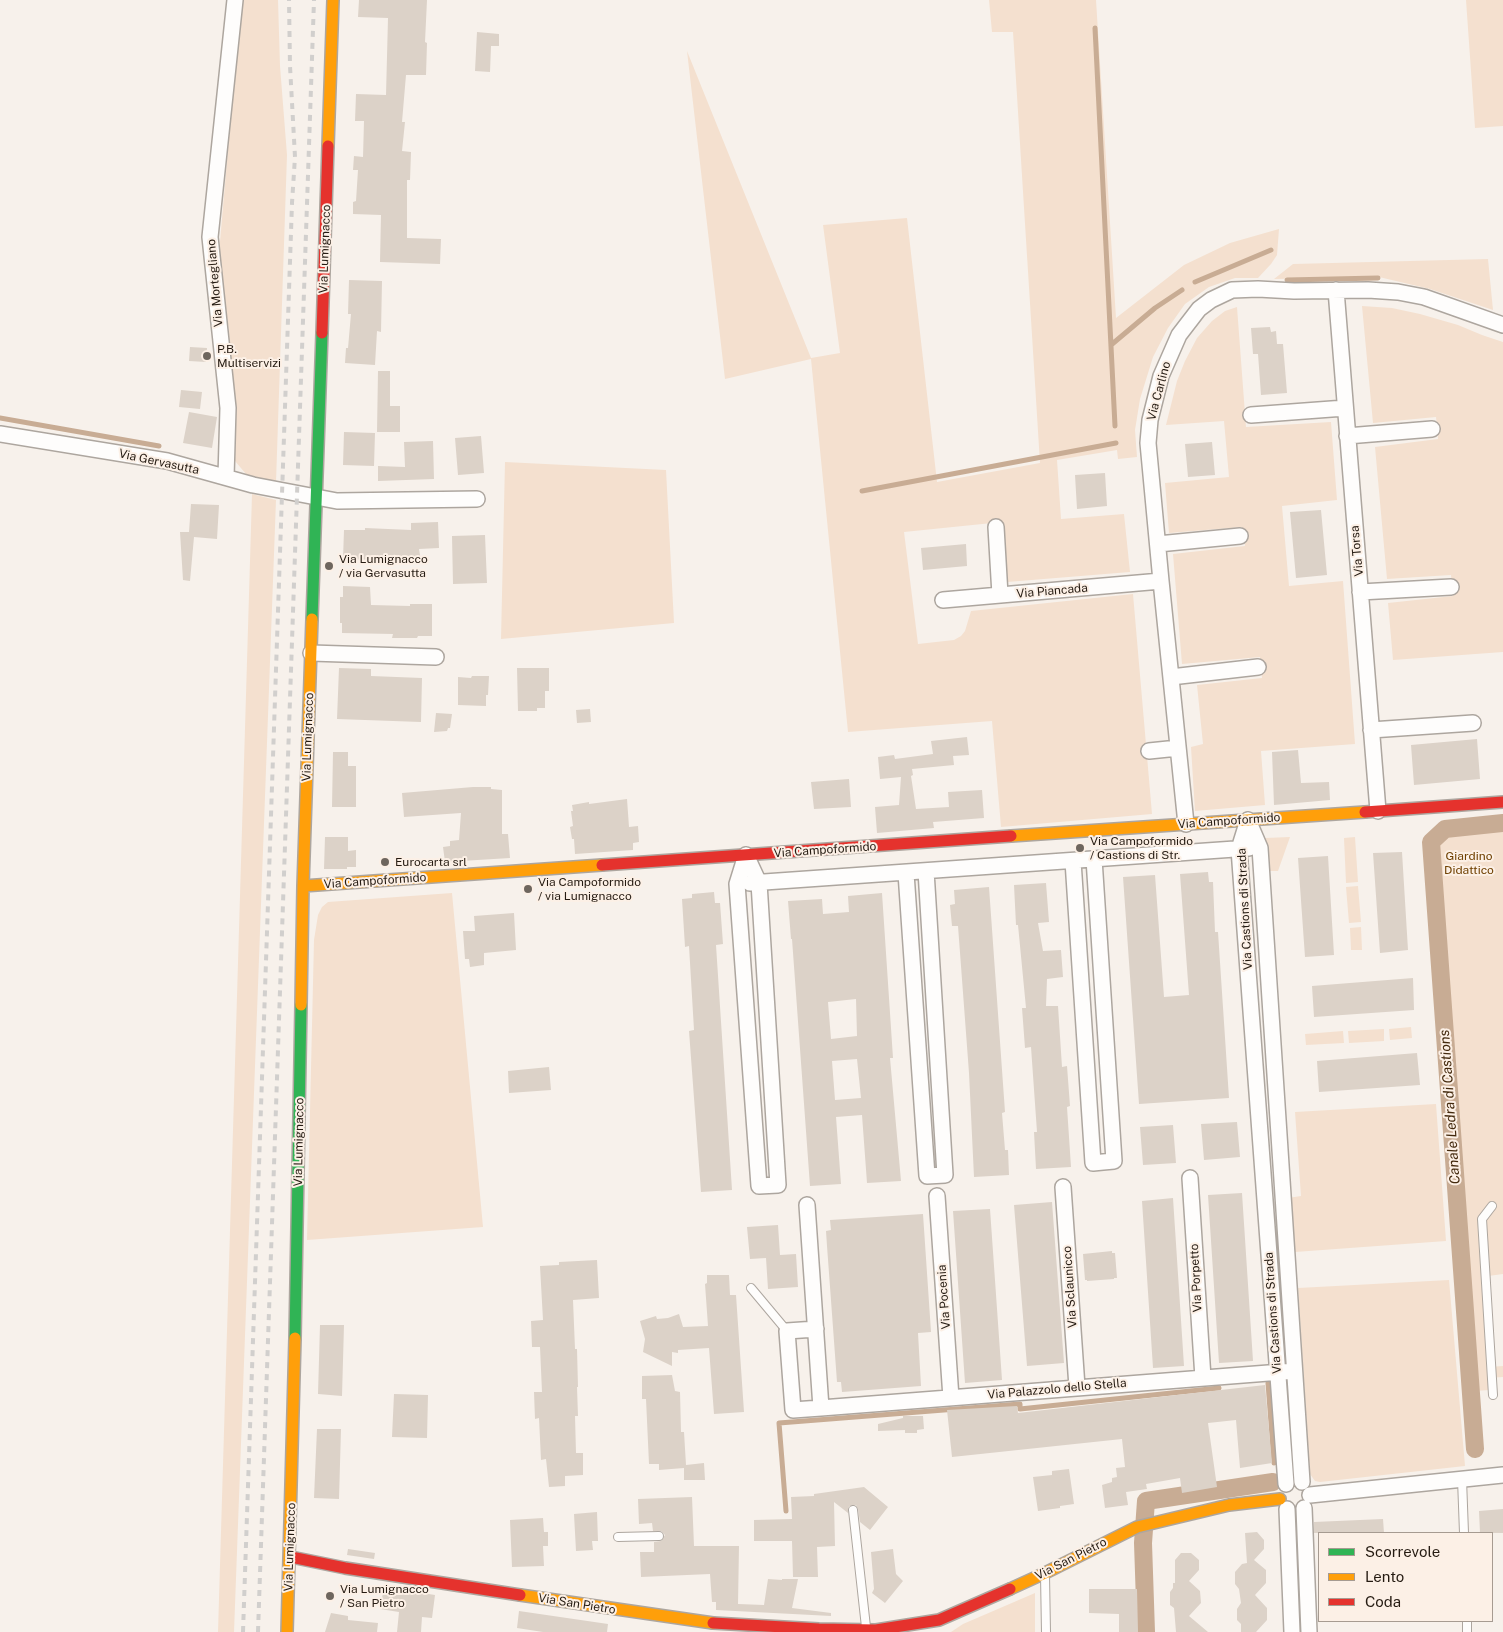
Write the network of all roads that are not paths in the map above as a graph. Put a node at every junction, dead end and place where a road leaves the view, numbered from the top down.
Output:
1 (234, 0) edge
2 (333, 0) edge
3 (1336, 290) junction
4 (1503, 325) edge
5 (1345, 408) junction
6 (1250, 415) dead end
7 (1432, 429) dead end
8 (0, 434) edge
9 (1347, 436) junction
10 (226, 477) junction
11 (316, 498) junction
12 (478, 499) dead end
13 (996, 527) dead end
14 (1240, 536) dead end
15 (1158, 544) junction
16 (1161, 581) junction
17 (1451, 587) dead end
18 (1360, 592) junction
19 (1000, 595) junction
20 (942, 600) dead end
21 (311, 652) junction
22 (436, 657) dead end
23 (1258, 667) dead end
24 (1171, 677) junction
25 (1473, 723) dead end
26 (1371, 730) junction
27 (1178, 748) junction
28 (1149, 751) dead end
29 (1503, 802) edge
30 (1378, 811) junction
31 (1248, 820) junction
32 (1186, 824) junction
33 (1260, 848) junction
34 (1239, 849) junction
35 (746, 855) junction
36 (1094, 859) junction
37 (1073, 861) junction
38 (926, 871) junction
39 (906, 872) junction
40 (759, 883) junction
41 (737, 884) junction
42 (303, 886) junction
43 (1259, 984) junction
44 (1277, 1103) junction
45 (1258, 1104) junction
46 (1190, 1178) dead end
47 (1063, 1187) dead end
48 (937, 1196) dead end
49 (808, 1205) dead end
50 (1492, 1206) dead end
51 (1270, 1273) junction
52 (1288, 1273) junction
53 (751, 1288) dead end
54 (816, 1329) junction
55 (787, 1331) junction
56 (1294, 1371) junction
57 (1277, 1372) junction
58 (1202, 1378) junction
59 (1077, 1387) junction
60 (1493, 1395) dead end
61 (951, 1398) junction
62 (821, 1408) junction
63 (1503, 1475) edge
64 (1462, 1479) junction
65 (1286, 1484) junction
66 (1305, 1495) junction
67 (1284, 1504) junction
68 (853, 1510) dead end
69 (1464, 1532) edge
70 (659, 1536) dead end
71 (618, 1538) dead end
72 (291, 1556) junction
73 (1045, 1573) junction
74 (938, 1626) edge
75 (1308, 1626) edge
76 (1292, 1627) edge
77 (866, 1630) junction
78 (287, 1632) edge
79 (1046, 1632) edge

1 - 10 street, Via Mortegliano
2 - 11 street, Via Lumignacco
3 - 4 street, Via Carlino
3 - 5 street, Via Torsa
3 - 15 street, Via Carlino
5 - 6 street
5 - 9 street, Via Torsa
7 - 9 street
8 - 10 street, Via Gervasutta
9 - 18 street, Via Torsa
10 - 11 street, Via Gervasutta
11 - 12 street
11 - 21 street, Via Lumignacco
13 - 19 street
14 - 15 street
15 - 16 street, Via Carlino
16 - 19 street, Via Piancada
16 - 24 street, Via Carlino
17 - 18 street
18 - 26 street, Via Torsa
19 - 20 street, Via Piancada
21 - 22 street
21 - 42 street, Via Lumignacco
23 - 24 street
24 - 27 street, Via Carlino
25 - 26 street
26 - 30 street, Via Torsa
27 - 28 street
27 - 32 street, Via Carlino
29 - 30 street, Via Campoformido
30 - 31 street, Via Campoformido
31 - 32 street, Via Campoformido
31 - 33 street, Via Castions di Strada
31 - 34 street, Via Castions di Strada
32 - 35 street, Via Campoformido
33 - 34 street
33 - 43 street, Via Castions di Strada
34 - 36 street
34 - 43 street, Via Castions di Strada
35 - 40 street
35 - 41 street
35 - 42 street, Via Campoformido
36 - 37 street
36 - 37 street
37 - 38 street
38 - 39 street
38 - 39 street
39 - 40 street
40 - 41 street
40 - 41 street
42 - 72 street, Via Lumignacco
43 - 44 street, Via Castions di Strada
43 - 45 street, Via Castions di Strada
44 - 45 lane
44 - 52 street, Via Castions di Strada
45 - 51 street, Via Castions di Strada
46 - 58 street, Via Porpetto
47 - 59 street, Via Sclaunicco
48 - 61 street, Via Pocenia
49 - 54 street
50 - 60 lane
51 - 52 lane
51 - 57 street, Via Castions di Strada
52 - 56 street, Via Castions di Strada
53 - 55 lane
54 - 55 street
54 - 62 street
55 - 62 street, Via Palazzolo dello Stella
56 - 57 street, Via Palazzolo dello Stella
56 - 66 street, Via Castions di Strada
57 - 58 street, Via Palazzolo dello Stella
57 - 65 street, Via Castions di Strada
58 - 59 street, Via Palazzolo dello Stella
59 - 61 street, Via Palazzolo dello Stella
61 - 62 street, Via Palazzolo dello Stella
63 - 64 street
64 - 66 street
64 - 69 lane
65 - 66 street
65 - 67 street
66 - 67 street
66 - 75 street, Via Castions di Strada
67 - 73 street, Via San Pietro
67 - 76 street
68 - 77 lane
70 - 71 lane
72 - 77 street, Via San Pietro
72 - 78 street, Via Lumignacco
73 - 74 street, Via San Pietro
73 - 79 lane
74 - 77 street, Via San Pietro
75 - 76 lane

